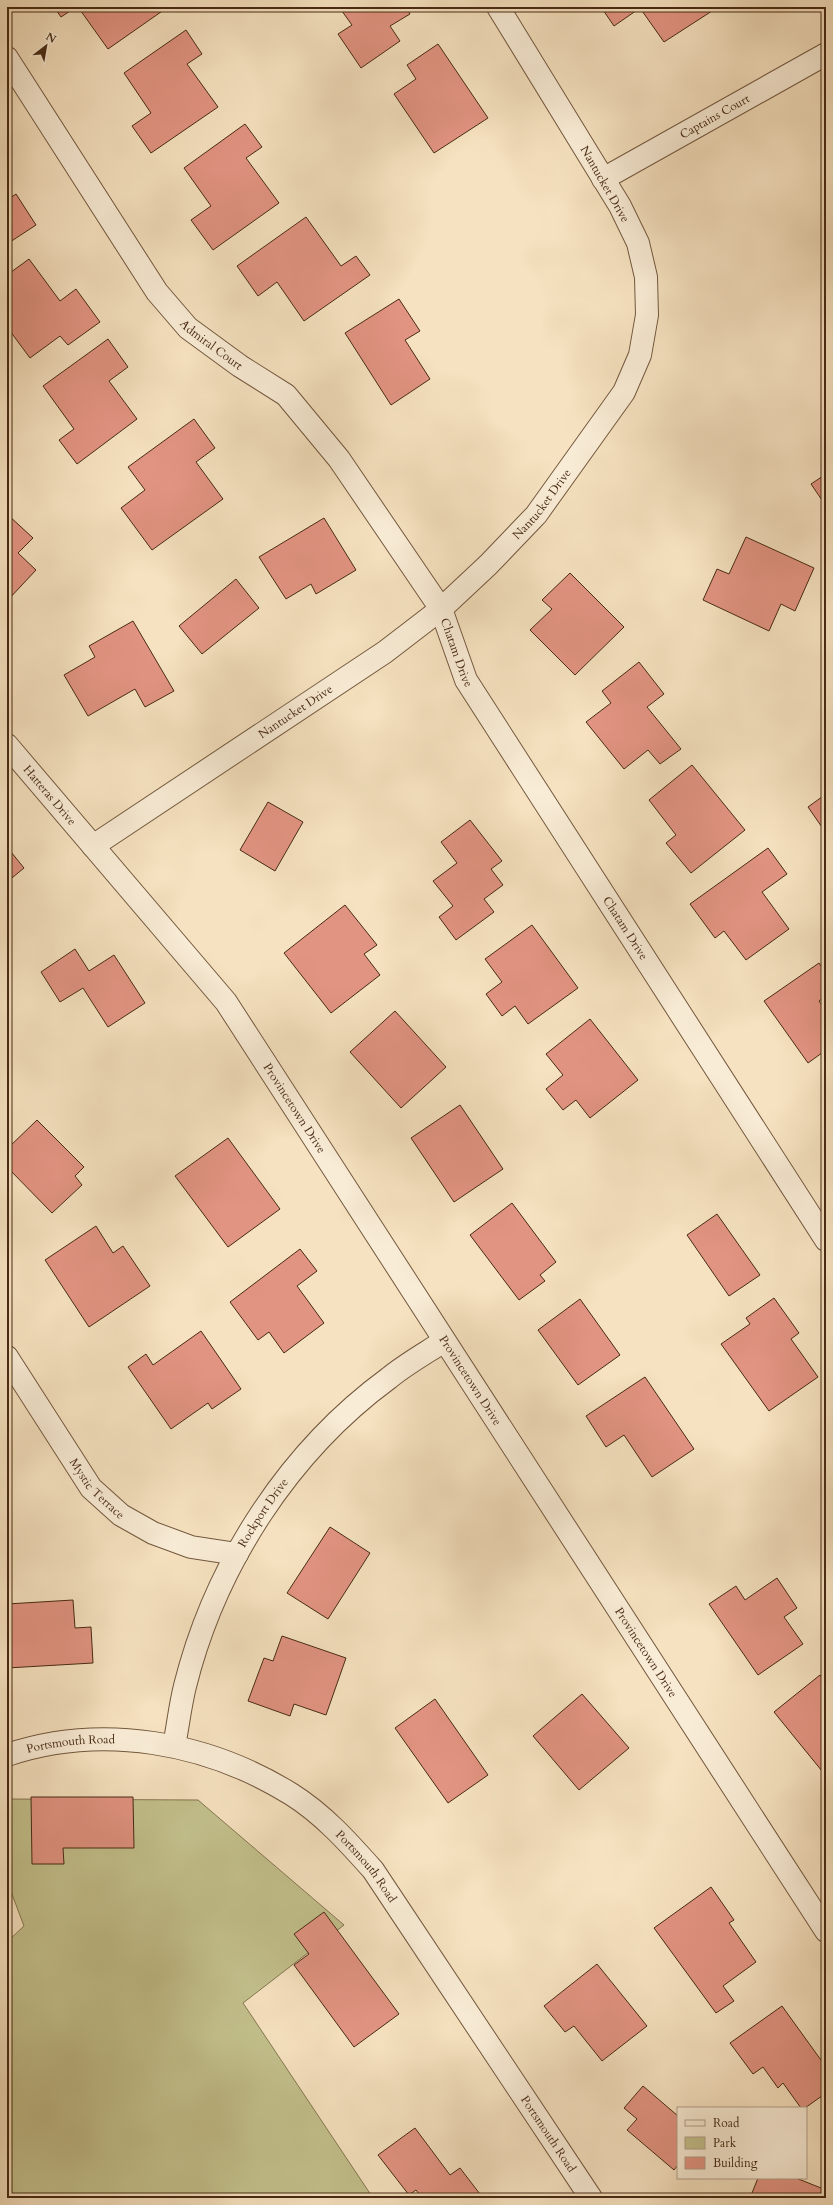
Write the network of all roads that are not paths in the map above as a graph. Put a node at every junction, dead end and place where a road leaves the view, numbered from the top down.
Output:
1 (498, 7) edge
2 (826, 54) edge
3 (7, 58) edge
4 (603, 179) junction
5 (442, 609) junction
6 (7, 745) edge
7 (93, 846) junction
8 (826, 1240) edge
9 (444, 1341) junction
10 (7, 1357) edge
11 (237, 1554) junction
12 (174, 1746) junction
13 (7, 1755) edge
14 (826, 1931) edge
15 (590, 2198) edge

1 - 4 street, Nantucket Drive
2 - 4 street, Captains Court
3 - 5 street, Admiral Court
4 - 5 street, Nantucket Drive
5 - 7 street, Nantucket Drive
5 - 8 street, Chatam Drive
6 - 7 street, Hatteras Drive
7 - 9 street, Provincetown Drive
9 - 11 street, Rockport Drive
9 - 14 street, Provincetown Drive
10 - 11 street, Mystic Terrace
11 - 12 street, Rockport Drive
12 - 13 street, Portsmouth Road
12 - 15 street, Portsmouth Road

